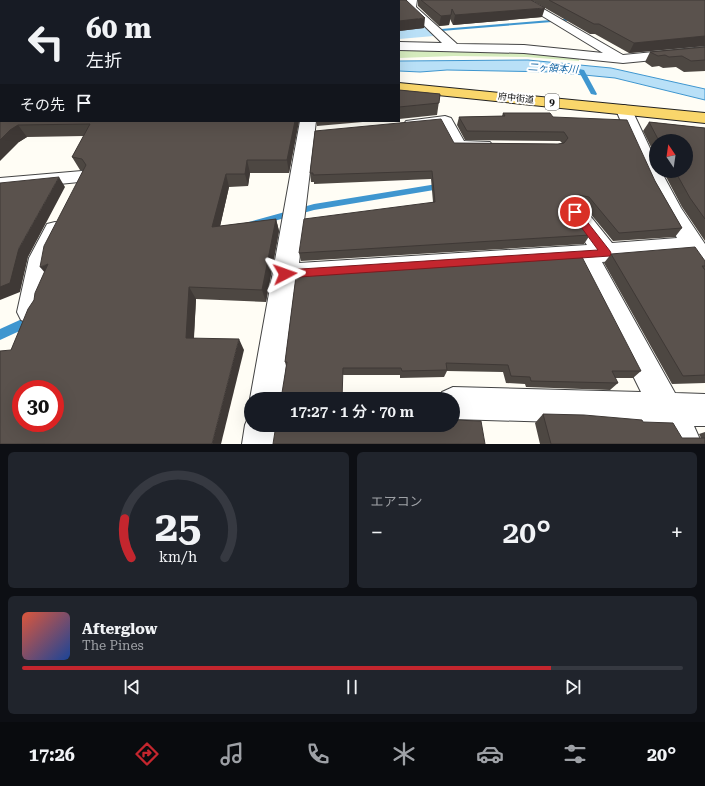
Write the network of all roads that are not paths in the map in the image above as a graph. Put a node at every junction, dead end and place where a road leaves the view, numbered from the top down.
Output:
1 (412, 0) edge
2 (521, 0) edge
3 (400, 46) edge
4 (453, 47) junction
5 (705, 51) edge
6 (623, 59) junction
7 (400, 86) edge
8 (624, 110) junction
9 (705, 118) edge
10 (394, 126) edge
11 (312, 129) edge
12 (498, 146) edge
13 (0, 184) edge
14 (575, 212) edge
15 (596, 254) junction
16 (699, 254) edge
17 (285, 274) junction
18 (31, 312) edge
19 (267, 392) edge
20 (460, 403) edge
21 (667, 409) junction
22 (705, 410) edge
23 (261, 432) edge
24 (259, 444) edge
25 (685, 444) edge

1 - 4 street
2 - 6 street
3 - 4 street
4 - 6 street
5 - 6 street
7 - 8 main road, 府中街道 / 9
8 - 9 main road, 府中街道 / 9
8 - 16 street
10 - 12 street
11 - 17 street
13 - 18 street
14 - 15 street
15 - 16 street
15 - 17 street
15 - 21 street
17 - 19 street
20 - 21 street
21 - 22 street
21 - 25 street
23 - 24 street

